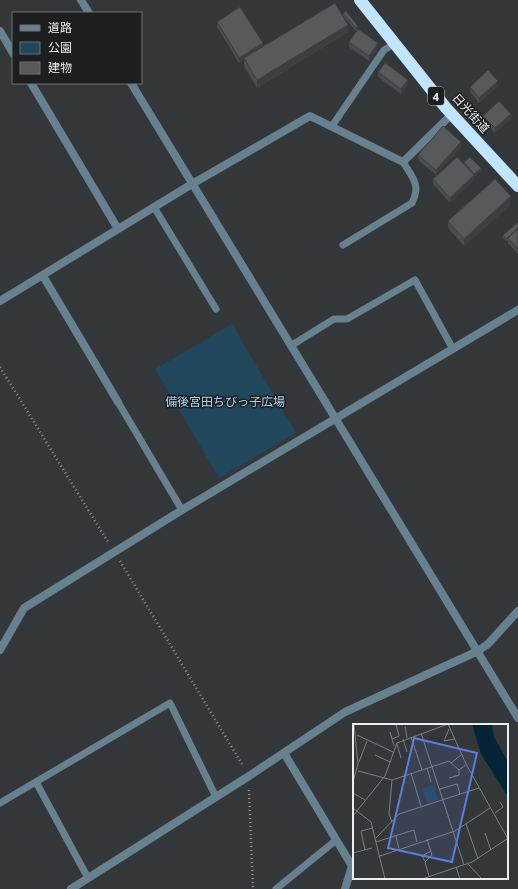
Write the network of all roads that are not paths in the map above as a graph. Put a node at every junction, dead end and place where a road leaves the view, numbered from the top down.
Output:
1 (81, 0) edge
2 (360, 0) edge
3 (88, 12) edge
4 (0, 31) edge
5 (394, 44) junction
6 (12, 51) edge
7 (32, 84) edge
8 (132, 84) edge
9 (452, 114) junction
10 (332, 126) junction
11 (403, 162) junction
12 (192, 184) junction
13 (518, 186) edge
14 (154, 207) junction
15 (118, 229) junction
16 (343, 245) dead end
17 (43, 276) junction
18 (0, 301) edge
19 (216, 309) dead end
20 (518, 310) edge
21 (292, 345) junction
22 (453, 348) junction
23 (118, 402) joint
24 (336, 418) junction
25 (182, 510) junction
26 (518, 612) edge
27 (0, 650) edge
28 (478, 651) junction
29 (518, 718) edge
30 (284, 753) junction
31 (36, 782) junction
32 (216, 797) junction
33 (0, 804) edge
34 (335, 841) junction
35 (88, 878) junction
36 (71, 889) edge
37 (276, 889) edge
38 (345, 889) edge

1 - 3 street
2 - 5 highway, 日光街道 / 4
4 - 6 street
5 - 9 highway, 日光街道 / 4
5 - 10 lane
7 - 15 street
8 - 12 street
9 - 11 street
9 - 13 highway, 日光街道 / 4
10 - 11 street
10 - 12 street
11 - 16 lane
12 - 14 street
12 - 21 street
14 - 15 street
14 - 19 lane
15 - 17 street
17 - 18 street
17 - 23 street
20 - 22 street
21 - 22 lane
21 - 24 street
22 - 24 street
23 - 25 lane
24 - 25 street
24 - 28 street
25 - 27 street
26 - 28 street
28 - 29 street
28 - 30 street
30 - 32 street
30 - 34 street
31 - 32 lane
31 - 33 lane
31 - 35 lane
32 - 35 street
34 - 37 lane
34 - 38 street
35 - 36 street

